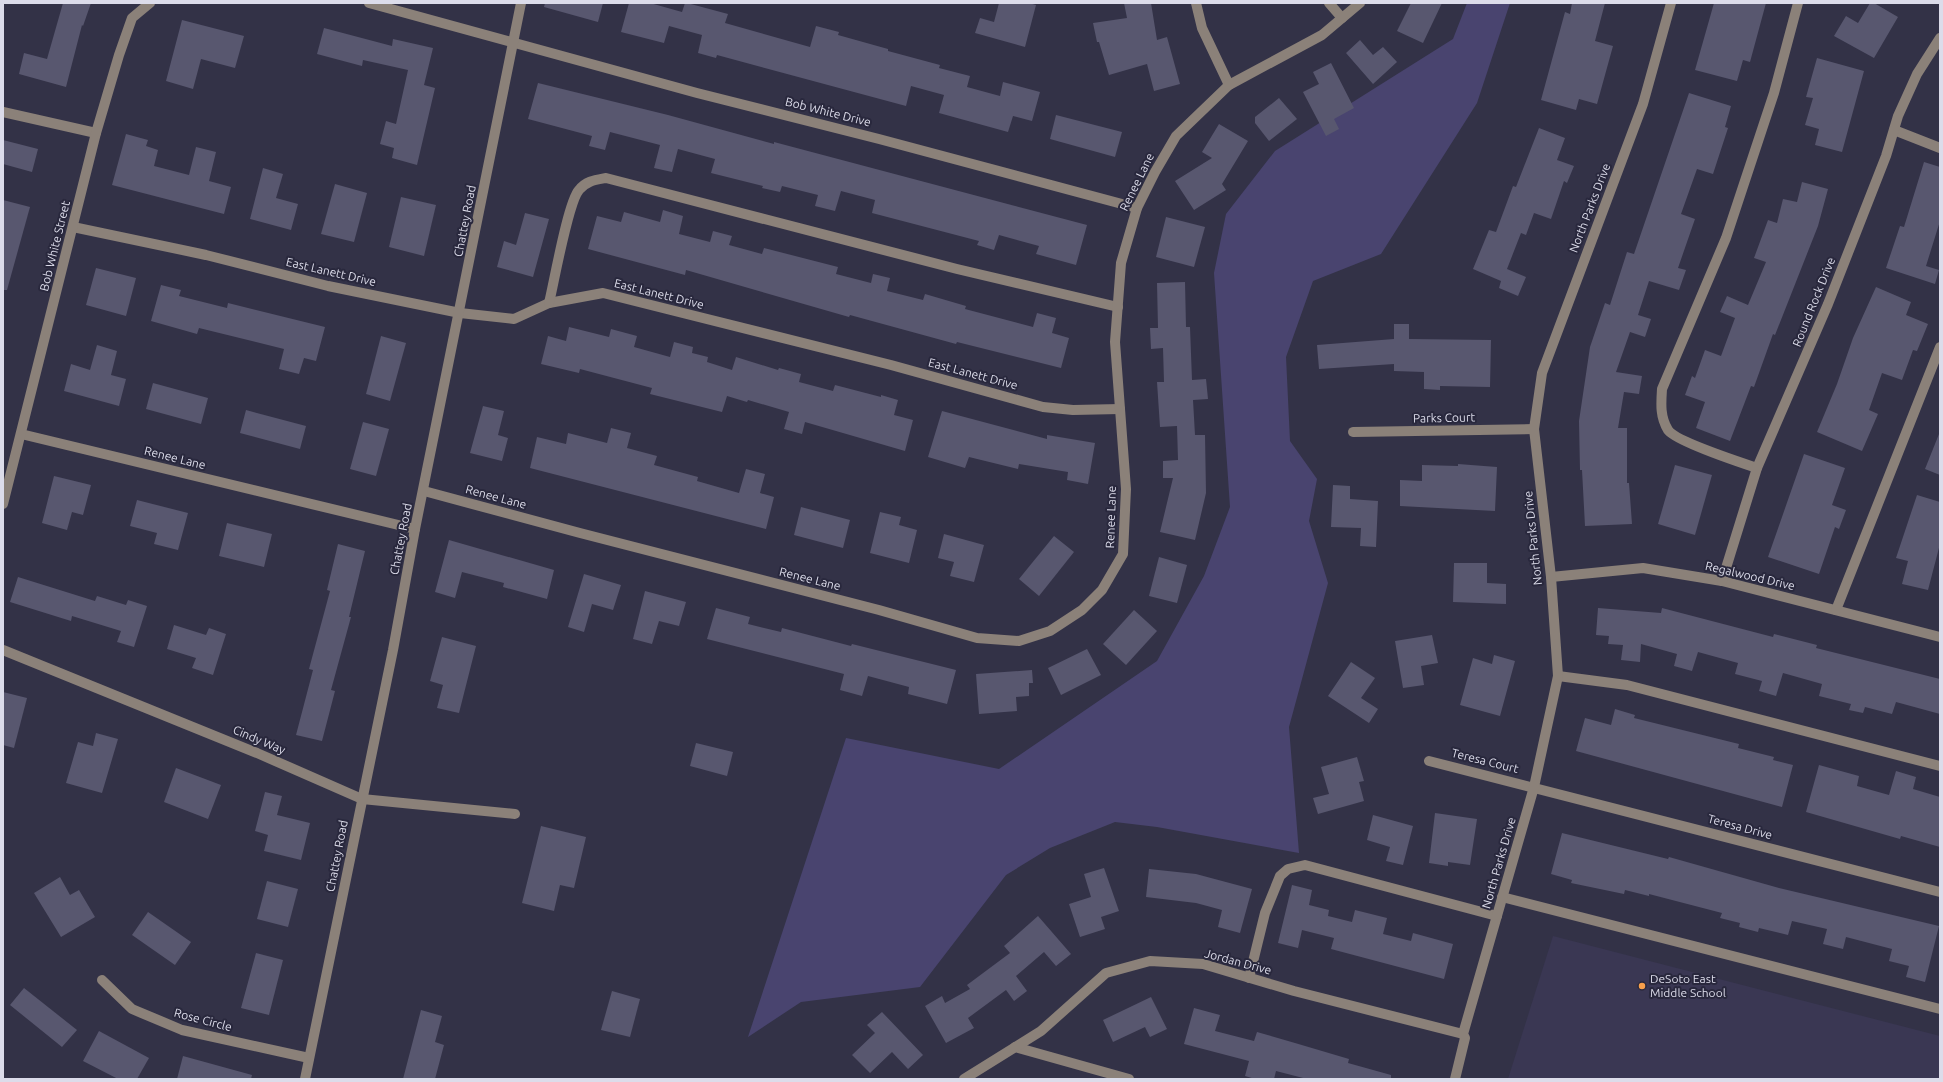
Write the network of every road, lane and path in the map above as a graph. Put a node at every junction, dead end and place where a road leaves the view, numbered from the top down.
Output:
1 (150, 3) edge
2 (369, 3) edge
3 (521, 3) edge
4 (1196, 3) edge
5 (1329, 3) edge
6 (1360, 3) edge
7 (1671, 3) edge
8 (1798, 3) edge
9 (1342, 18) junction
10 (1940, 38) edge
11 (513, 43) junction
12 (1229, 85) junction
13 (3, 112) edge
14 (1894, 130) junction
15 (96, 133) junction
16 (1940, 148) edge
17 (1137, 208) junction
18 (73, 227) junction
19 (550, 303) junction
20 (1118, 307) junction
21 (460, 314) junction
22 (1940, 347) edge
23 (1120, 409) junction
24 (1534, 429) junction
25 (1353, 432) dead end
26 (21, 434) junction
27 (1758, 468) junction
28 (424, 491) junction
29 (3, 504) edge
30 (415, 529) junction
31 (1551, 577) junction
32 (1722, 582) junction
33 (1836, 610) junction
34 (1940, 637) edge
35 (3, 650) edge
36 (1558, 676) junction
37 (1430, 761) dead end
38 (1940, 766) edge
39 (1534, 787) junction
40 (362, 799) junction
41 (515, 814) dead end
42 (1940, 892) edge
43 (1502, 897) junction
44 (1497, 916) junction
45 (1249, 978) junction
46 (102, 980) dead end
47 (1940, 1009) edge
48 (1463, 1034) junction
49 (1015, 1047) junction
50 (310, 1058) junction
51 (305, 1079) edge
52 (964, 1079) edge
53 (1129, 1079) edge
54 (1455, 1079) edge

1 - 15 street, Bob White Street
2 - 11 street
3 - 11 street, Chattey Road
4 - 12 street
5 - 9 street
6 - 9 street, Renee Lane
7 - 24 street, North Parks Drive
8 - 27 street
9 - 12 street, Renee Lane
10 - 14 street, Round Rock Drive
11 - 17 street, Bob White Drive
11 - 21 street, Chattey Road
12 - 17 street, Renee Lane
13 - 15 street
14 - 16 street
14 - 27 street, Round Rock Drive
15 - 18 street, Bob White Street
17 - 20 street, Renee Lane
18 - 21 street, East Lanett Drive
18 - 26 street, Bob White Street
19 - 20 street
19 - 21 street, East Lanett Drive
19 - 23 street, East Lanett Drive
20 - 23 street, Renee Lane
21 - 28 street, Chattey Road
22 - 33 street
23 - 28 street, Renee Lane
24 - 25 street, Parks Court
24 - 31 street, North Parks Drive
26 - 29 street, Bob White Street
26 - 30 street, Renee Lane
27 - 32 street, Round Rock Drive
28 - 30 street, Chattey Road
30 - 40 street, Chattey Road
31 - 32 street, Regalwood Drive
31 - 36 street, North Parks Drive
32 - 33 street, Regalwood Drive
33 - 34 street, Regalwood Drive
35 - 40 street, Cindy Way
36 - 38 street
36 - 39 street, North Parks Drive
37 - 39 street, Teresa Court
39 - 42 street, Teresa Drive
39 - 43 street, North Parks Drive
40 - 41 street, Cindy Way
40 - 50 street, Chattey Road
43 - 44 street, North Parks Drive
43 - 47 street
44 - 45 street
44 - 48 street, North Parks Drive
45 - 48 street, Jordan Drive
45 - 49 street, Jordan Drive
46 - 50 street, Rose Circle
48 - 54 street, North Parks Drive
49 - 52 street, Jordan Drive
49 - 53 street
50 - 51 street, Chattey Road

